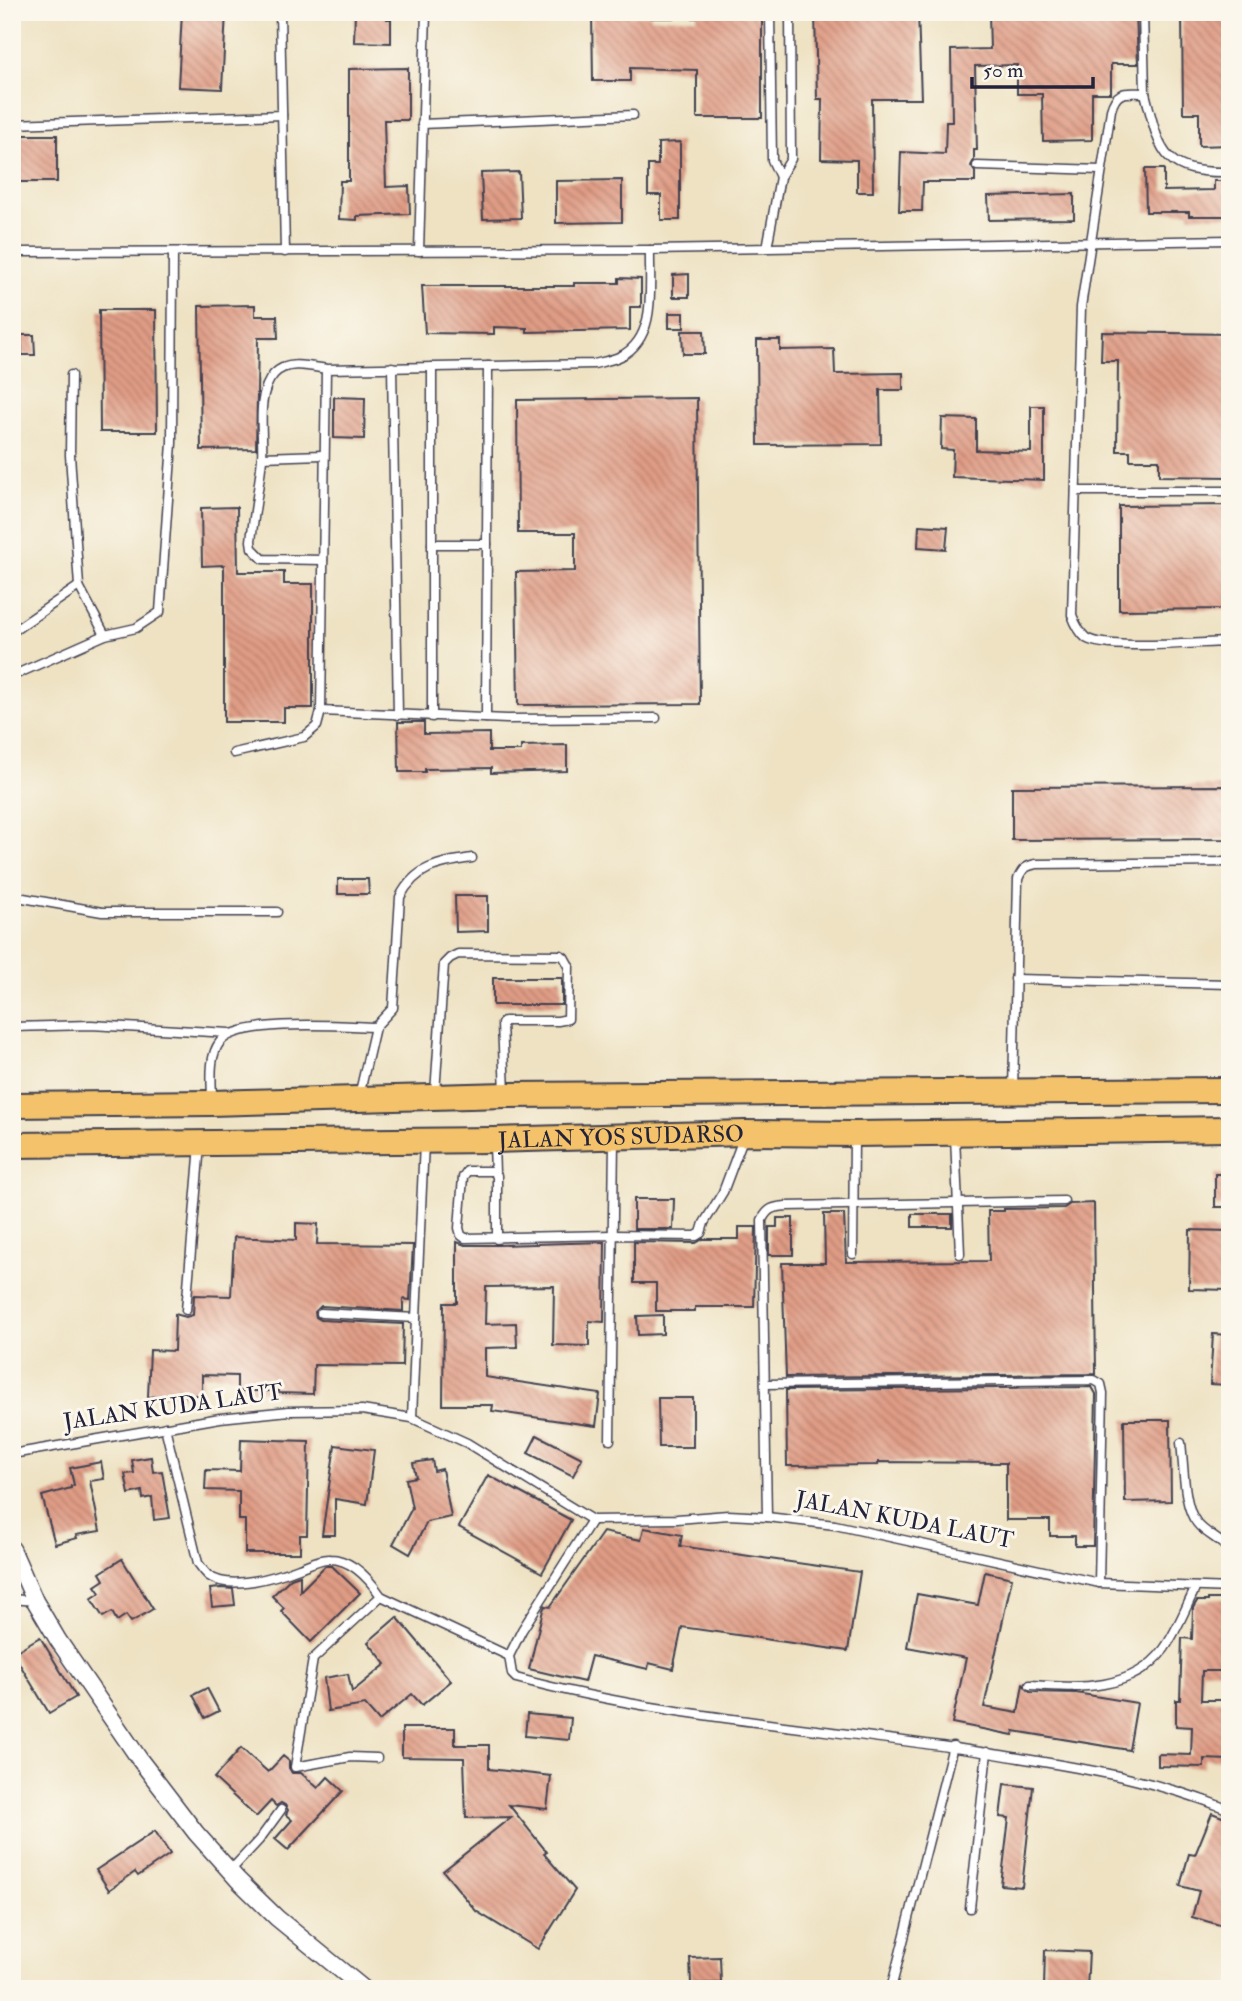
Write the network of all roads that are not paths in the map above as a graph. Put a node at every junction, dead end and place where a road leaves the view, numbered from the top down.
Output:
1 (280, 12) edge
2 (426, 12) edge
3 (770, 12) edge
4 (790, 12) edge
5 (1143, 12) edge
6 (1145, 93) junction
7 (282, 116) junction
8 (633, 116) dead end
9 (12, 124) edge
10 (422, 124) junction
11 (977, 166) dead end
12 (1101, 170) junction
13 (1230, 172) edge
14 (780, 177) junction
15 (1230, 240) edge
16 (1090, 242) junction
17 (767, 248) junction
18 (650, 250) junction
19 (419, 251) junction
20 (12, 252) edge
21 (173, 252) junction
22 (285, 252) junction
23 (488, 366) junction
24 (392, 367) junction
25 (432, 367) junction
26 (326, 369) junction
27 (71, 375) dead end
28 (323, 455) junction
29 (262, 457) junction
30 (1076, 491) junction
31 (1230, 491) edge
32 (432, 544) junction
33 (487, 544) junction
34 (323, 560) junction
35 (79, 586) junction
36 (12, 632) edge
37 (105, 635) junction
38 (1230, 642) edge
39 (12, 676) edge
40 (321, 711) junction
41 (398, 715) junction
42 (432, 717) junction
43 (486, 718) junction
44 (656, 718) dead end
45 (234, 753) dead end
46 (472, 858) dead end
47 (1230, 862) edge
48 (12, 896) edge
49 (277, 912) dead end
50 (1015, 979) junction
51 (1230, 984) edge
52 (12, 1027) edge
53 (375, 1027) junction
54 (229, 1033) junction
55 (1230, 1090) edge
56 (1013, 1093) junction
57 (506, 1095) junction
58 (434, 1098) junction
59 (359, 1099) junction
60 (211, 1103) junction
61 (12, 1105) edge
62 (1230, 1129) edge
63 (745, 1133) junction
64 (955, 1133) junction
65 (854, 1134) junction
66 (614, 1137) junction
67 (424, 1140) junction
68 (494, 1140) junction
69 (200, 1142) junction
70 (12, 1145) edge
71 (495, 1172) junction
72 (1064, 1201) dead end
73 (958, 1204) junction
74 (853, 1205) junction
75 (613, 1235) junction
76 (497, 1239) junction
77 (853, 1254) dead end
78 (960, 1254) dead end
79 (186, 1310) dead end
80 (321, 1313) dead end
81 (416, 1318) junction
82 (765, 1384) junction
83 (412, 1418) junction
84 (165, 1427) junction
85 (610, 1440) dead end
86 (1181, 1443) dead end
87 (12, 1454) edge
88 (767, 1517) junction
89 (592, 1520) junction
90 (12, 1549) edge
91 (1230, 1552) edge
92 (1099, 1583) junction
93 (1196, 1587) junction
94 (1230, 1588) edge
95 (381, 1596) junction
96 (12, 1599) edge
97 (35, 1601) junction
98 (509, 1656) junction
99 (1030, 1685) dead end
100 (953, 1746) junction
101 (987, 1752) junction
102 (377, 1758) dead end
103 (281, 1810) dead end
104 (1230, 1810) edge
105 (230, 1871) junction
106 (970, 1908) dead end
107 (364, 1989) edge
108 (891, 1989) edge

1 - 7 lane
2 - 10 lane
3 - 14 lane
4 - 14 lane
5 - 6 lane
6 - 12 lane
6 - 13 lane
7 - 9 lane
7 - 22 lane
8 - 10 lane
10 - 19 lane
11 - 12 lane
12 - 16 lane
14 - 17 lane
15 - 16 lane
16 - 17 lane
16 - 30 lane
17 - 18 lane
18 - 19 lane
18 - 23 lane
19 - 22 lane
20 - 21 lane
21 - 22 lane
21 - 37 lane
23 - 25 lane
23 - 33 lane
24 - 25 lane
24 - 26 lane
24 - 41 lane
25 - 32 lane
26 - 28 lane
26 - 29 lane
27 - 35 lane
28 - 29 lane
28 - 34 lane
29 - 34 lane
30 - 31 lane
30 - 38 lane
32 - 33 lane
32 - 42 lane
33 - 43 lane
34 - 40 lane
35 - 36 lane
35 - 37 lane
37 - 39 lane
40 - 41 lane
40 - 45 lane
41 - 42 lane
42 - 43 lane
43 - 44 lane
46 - 53 lane
47 - 50 lane
48 - 49 lane
50 - 51 lane
50 - 56 lane
52 - 54 lane
53 - 54 lane
53 - 59 lane
54 - 60 lane
55 - 56 main road, JALAN YOS SUDARSO
56 - 57 main road, JALAN YOS SUDARSO
57 - 58 main road, JALAN YOS SUDARSO
57 - 58 lane
58 - 59 main road, JALAN YOS SUDARSO
59 - 60 main road, JALAN YOS SUDARSO
60 - 61 main road, JALAN YOS SUDARSO
62 - 64 main road, JALAN YOS SUDARSO
63 - 65 main road, JALAN YOS SUDARSO
63 - 66 main road, JALAN YOS SUDARSO
63 - 75 lane
64 - 65 main road, JALAN YOS SUDARSO
64 - 73 lane
65 - 74 lane
66 - 68 main road, JALAN YOS SUDARSO
66 - 75 lane
67 - 68 main road, JALAN YOS SUDARSO
67 - 69 main road, JALAN YOS SUDARSO
67 - 81 lane
68 - 71 lane
69 - 70 main road, JALAN YOS SUDARSO
69 - 79 lane
71 - 76 lane
71 - 76 lane
72 - 73 lane
73 - 74 lane
73 - 78 lane
74 - 77 lane
74 - 82 lane
75 - 76 lane
75 - 85 lane
80 - 81 lane
81 - 83 lane
82 - 88 lane
82 - 92 lane
83 - 84 lane, JALAN KUDA LAUT
83 - 89 lane, JALAN KUDA LAUT
84 - 87 lane, JALAN KUDA LAUT
84 - 95 lane
86 - 91 lane
88 - 89 lane, JALAN KUDA LAUT
88 - 92 lane, JALAN KUDA LAUT
89 - 98 lane
90 - 97 street
92 - 93 lane, JALAN KUDA LAUT
93 - 94 lane, JALAN KUDA LAUT
93 - 99 lane
95 - 98 lane
95 - 102 lane
96 - 97 lane
97 - 105 street
98 - 100 lane
100 - 101 lane
100 - 108 lane
101 - 104 lane
101 - 106 lane
103 - 105 lane
105 - 107 street

